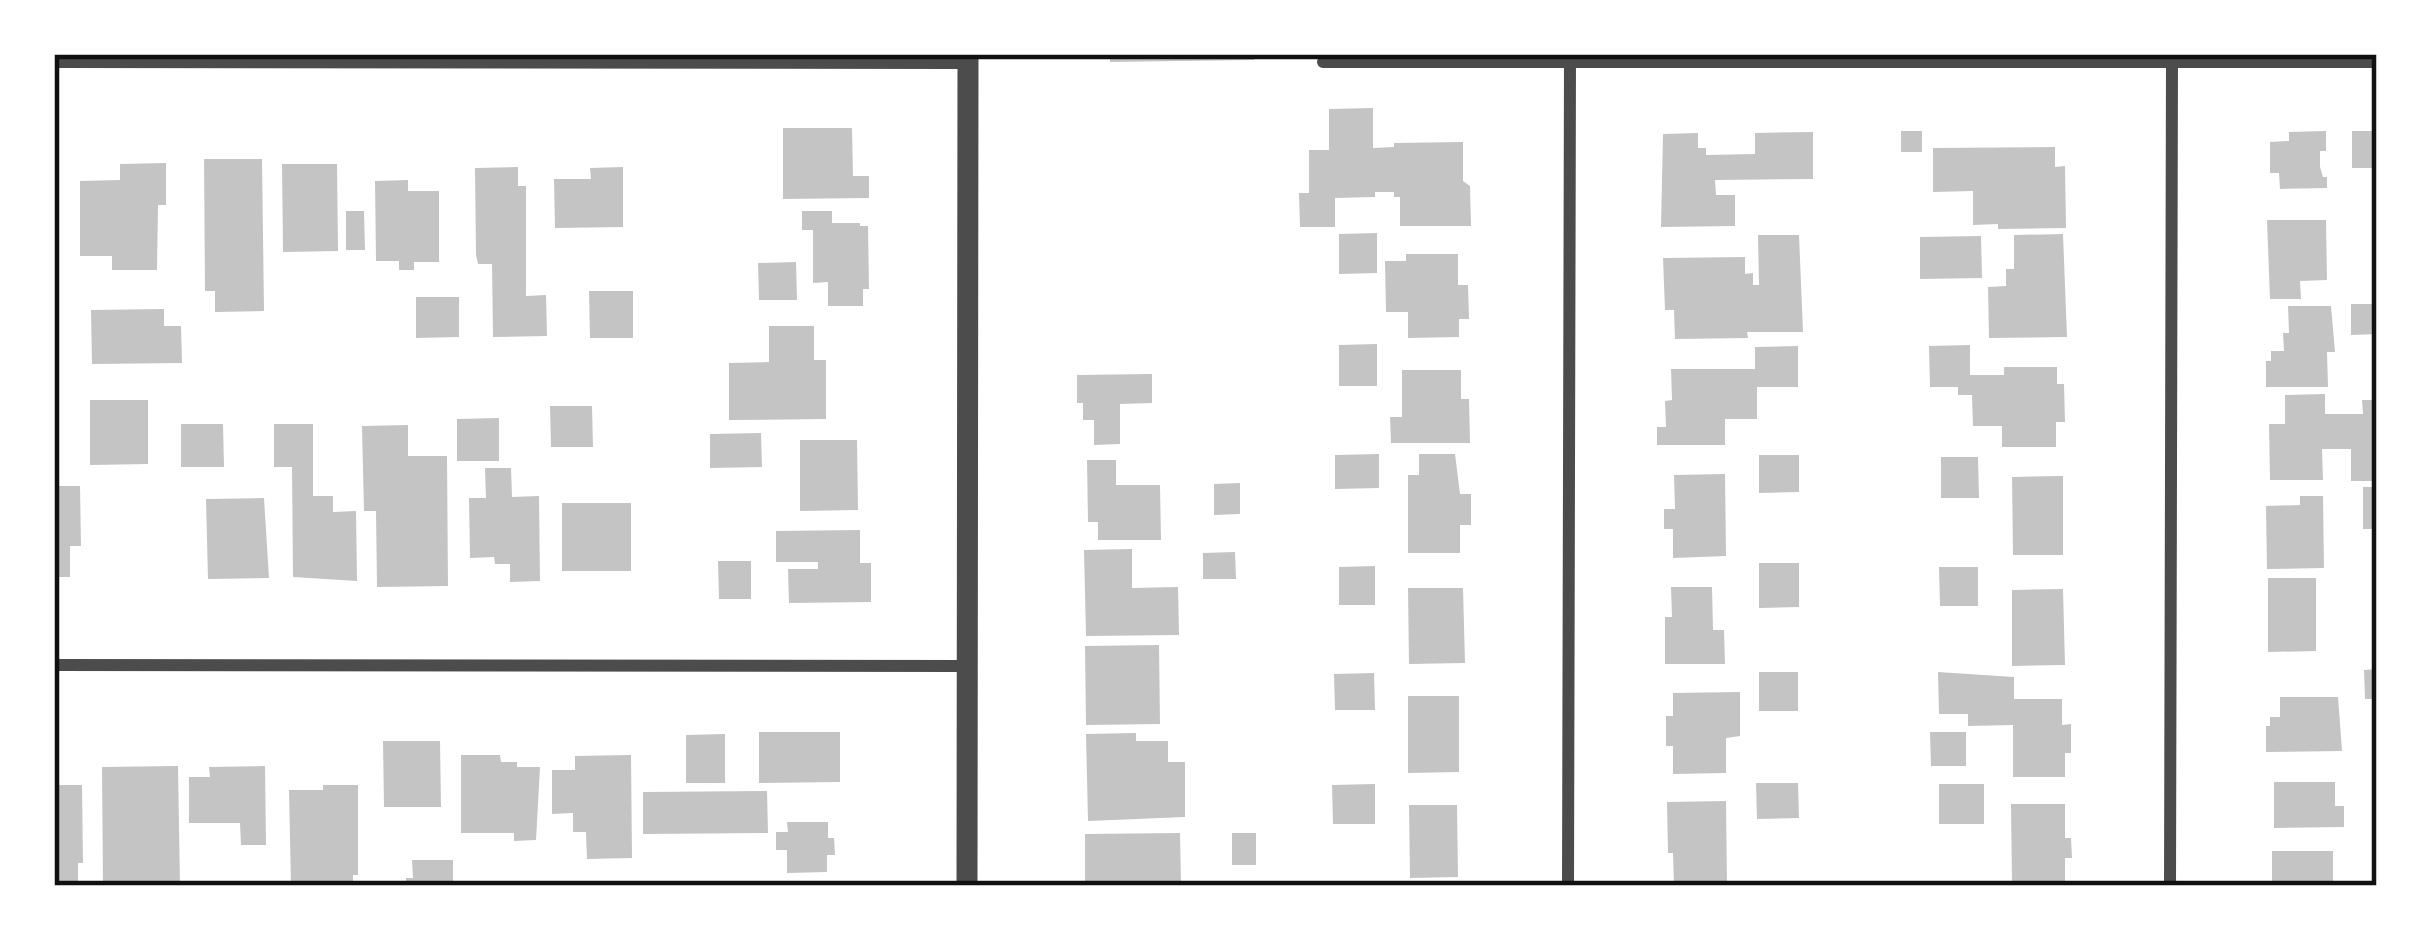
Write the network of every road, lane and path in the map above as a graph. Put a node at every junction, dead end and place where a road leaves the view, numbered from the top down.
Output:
1 (1570, 58) edge
2 (2172, 58) edge
3 (968, 59) edge
4 (54, 62) edge
5 (1323, 62) dead end
6 (2377, 62) edge
7 (54, 664) edge
8 (967, 666) junction
9 (967, 886) edge
10 (1568, 886) edge
11 (2170, 886) edge

1 - 2 street
1 - 5 street
1 - 10 street
2 - 6 street
2 - 11 street
3 - 4 street
3 - 8 street
7 - 8 street
8 - 9 street

